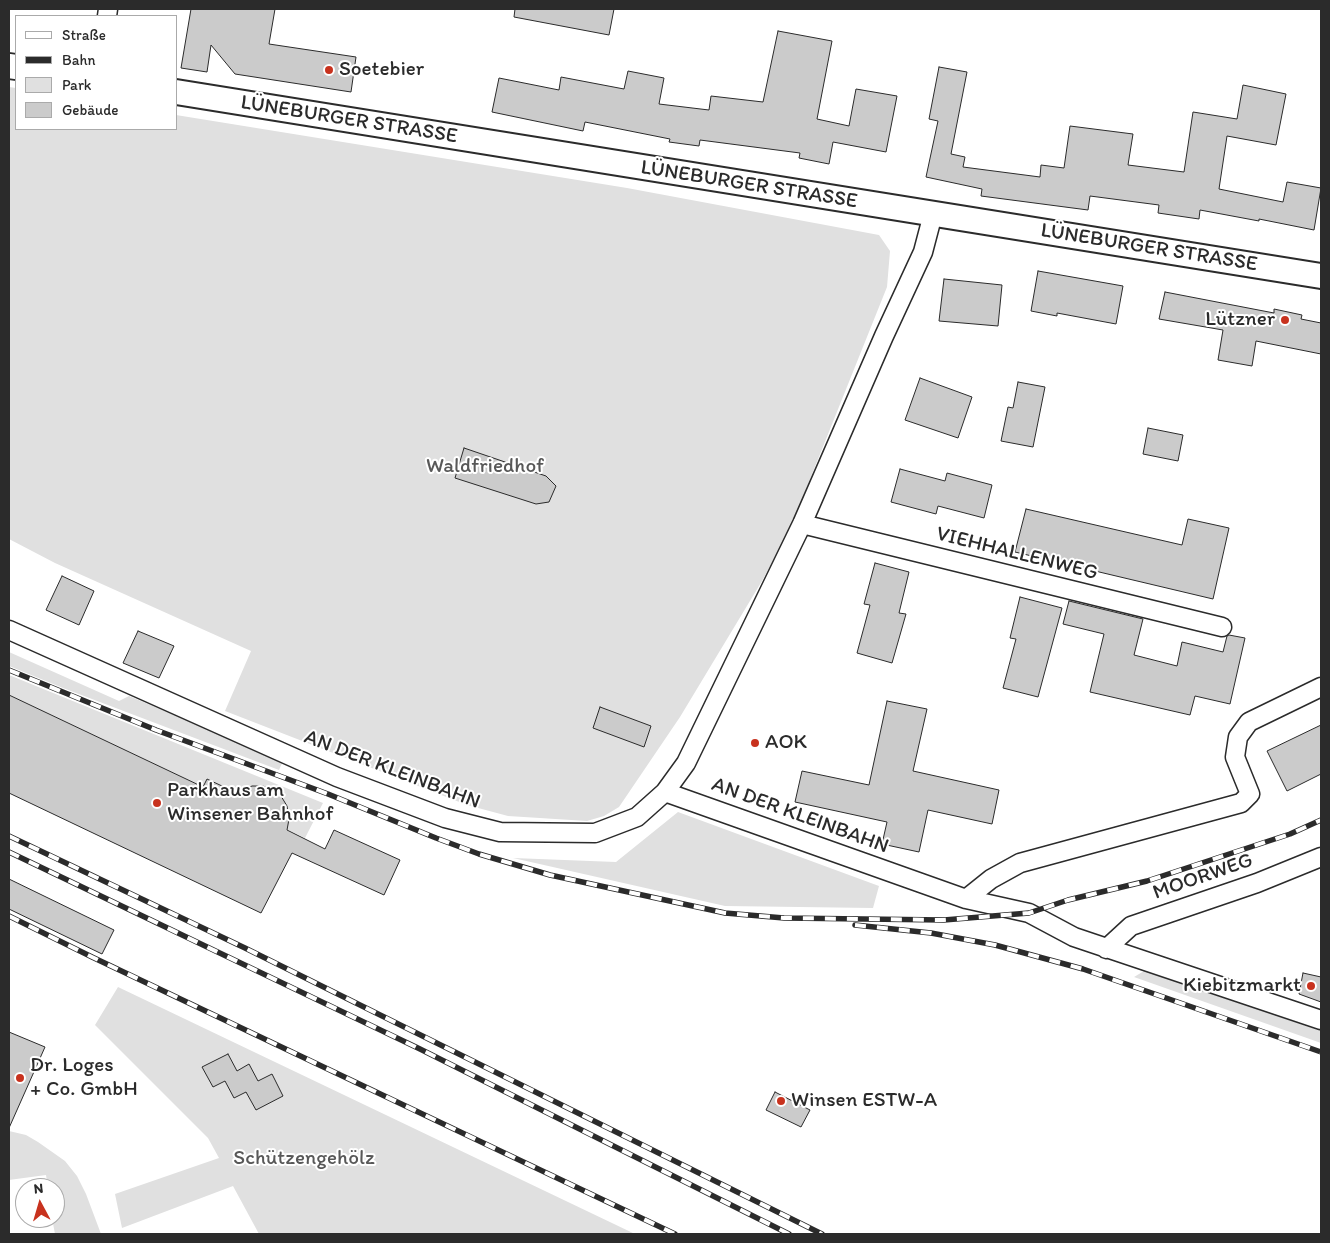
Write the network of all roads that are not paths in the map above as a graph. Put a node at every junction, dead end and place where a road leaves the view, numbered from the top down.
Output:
1 (178, 92) edge
2 (933, 214) junction
3 (1321, 276) edge
4 (802, 524) junction
5 (1222, 627) dead end
6 (9, 630) edge
7 (1321, 687) edge
8 (665, 792) junction
9 (1321, 858) edge
10 (966, 899) junction
11 (1106, 949) junction
12 (1321, 1020) edge

1 - 2 main road, LÜNEBURGER STRASSE
2 - 3 main road, LÜNEBURGER STRASSE
2 - 4 street
4 - 5 street, VIEHHALLENWEG
4 - 8 street
6 - 8 street, AN DER KLEINBAHN
7 - 10 street
8 - 10 street, AN DER KLEINBAHN
9 - 11 street, MOORWEG
10 - 11 street, AN DER KLEINBAHN
11 - 12 street, AN DER KLEINBAHN

